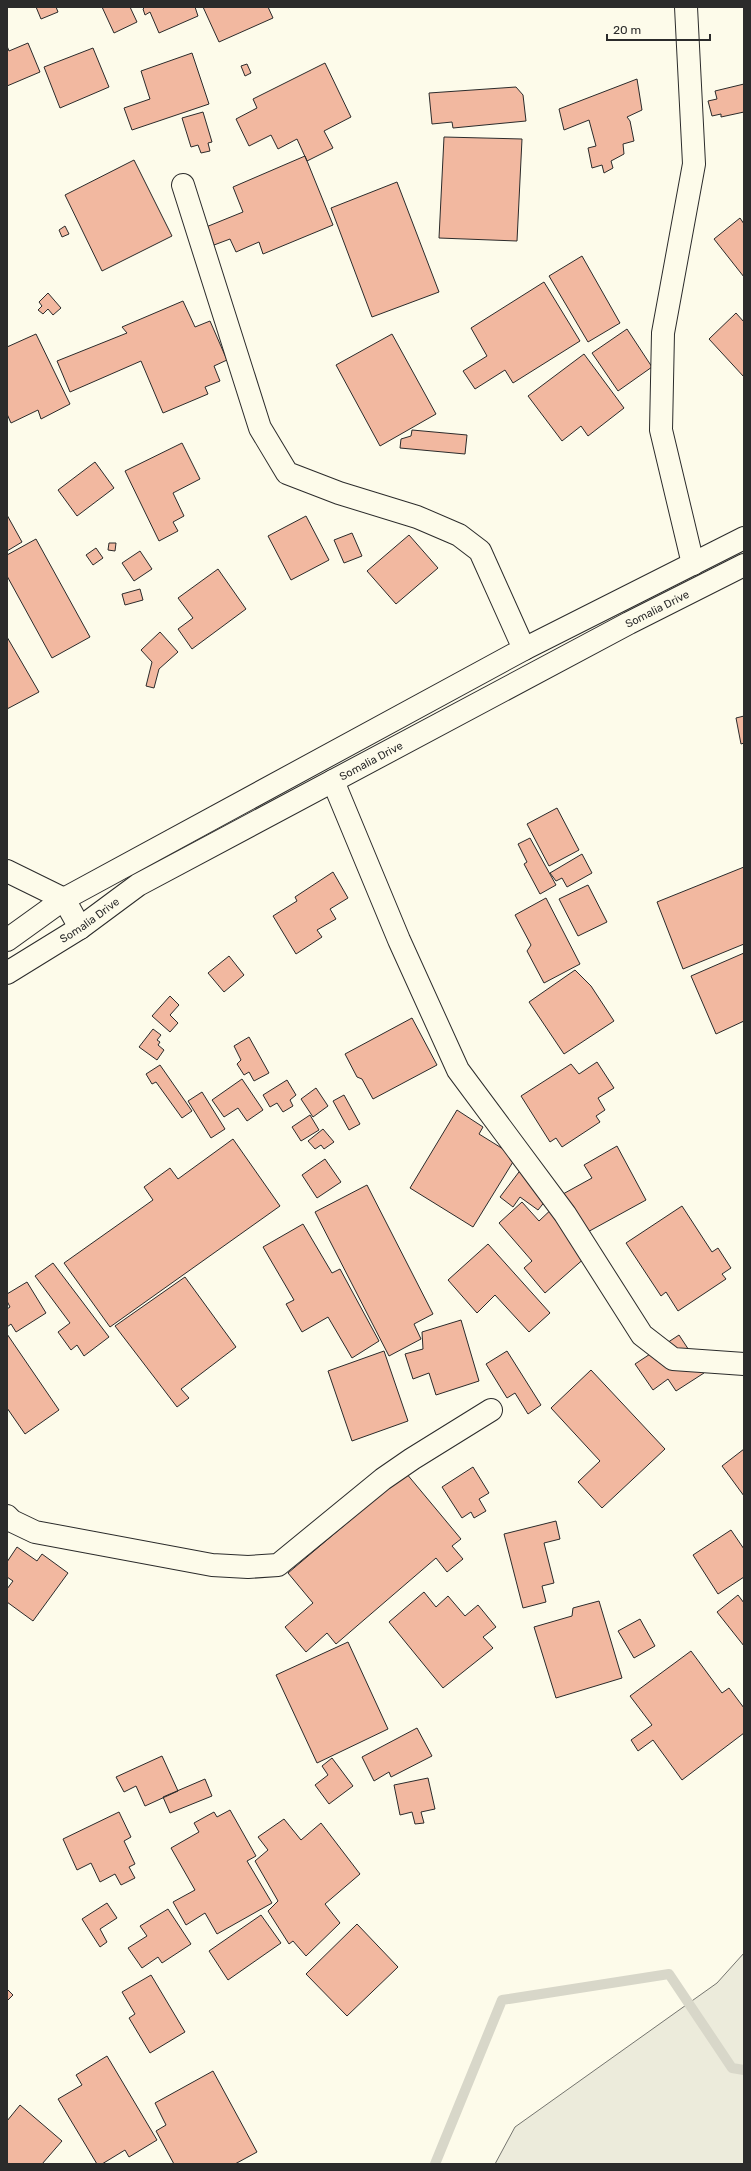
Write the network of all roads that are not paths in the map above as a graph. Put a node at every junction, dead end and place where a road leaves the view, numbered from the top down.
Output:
1 (686, 7) edge
2 (183, 185) dead end
3 (744, 538) edge
4 (693, 564) junction
5 (744, 565) edge
6 (524, 649) junction
7 (333, 781) junction
8 (7, 871) edge
9 (64, 899) junction
10 (80, 928) junction
11 (7, 940) edge
12 (7, 973) edge
13 (744, 1364) edge
14 (491, 1410) dead end
15 (7, 1516) edge

1 - 4 street
2 - 6 street
3 - 4 street
4 - 6 street
5 - 7 street, Somalia Drive
6 - 9 street
7 - 10 street, Somalia Drive
7 - 13 street
8 - 9 street
9 - 10 street
9 - 11 street
10 - 12 street, Somalia Drive
14 - 15 street

